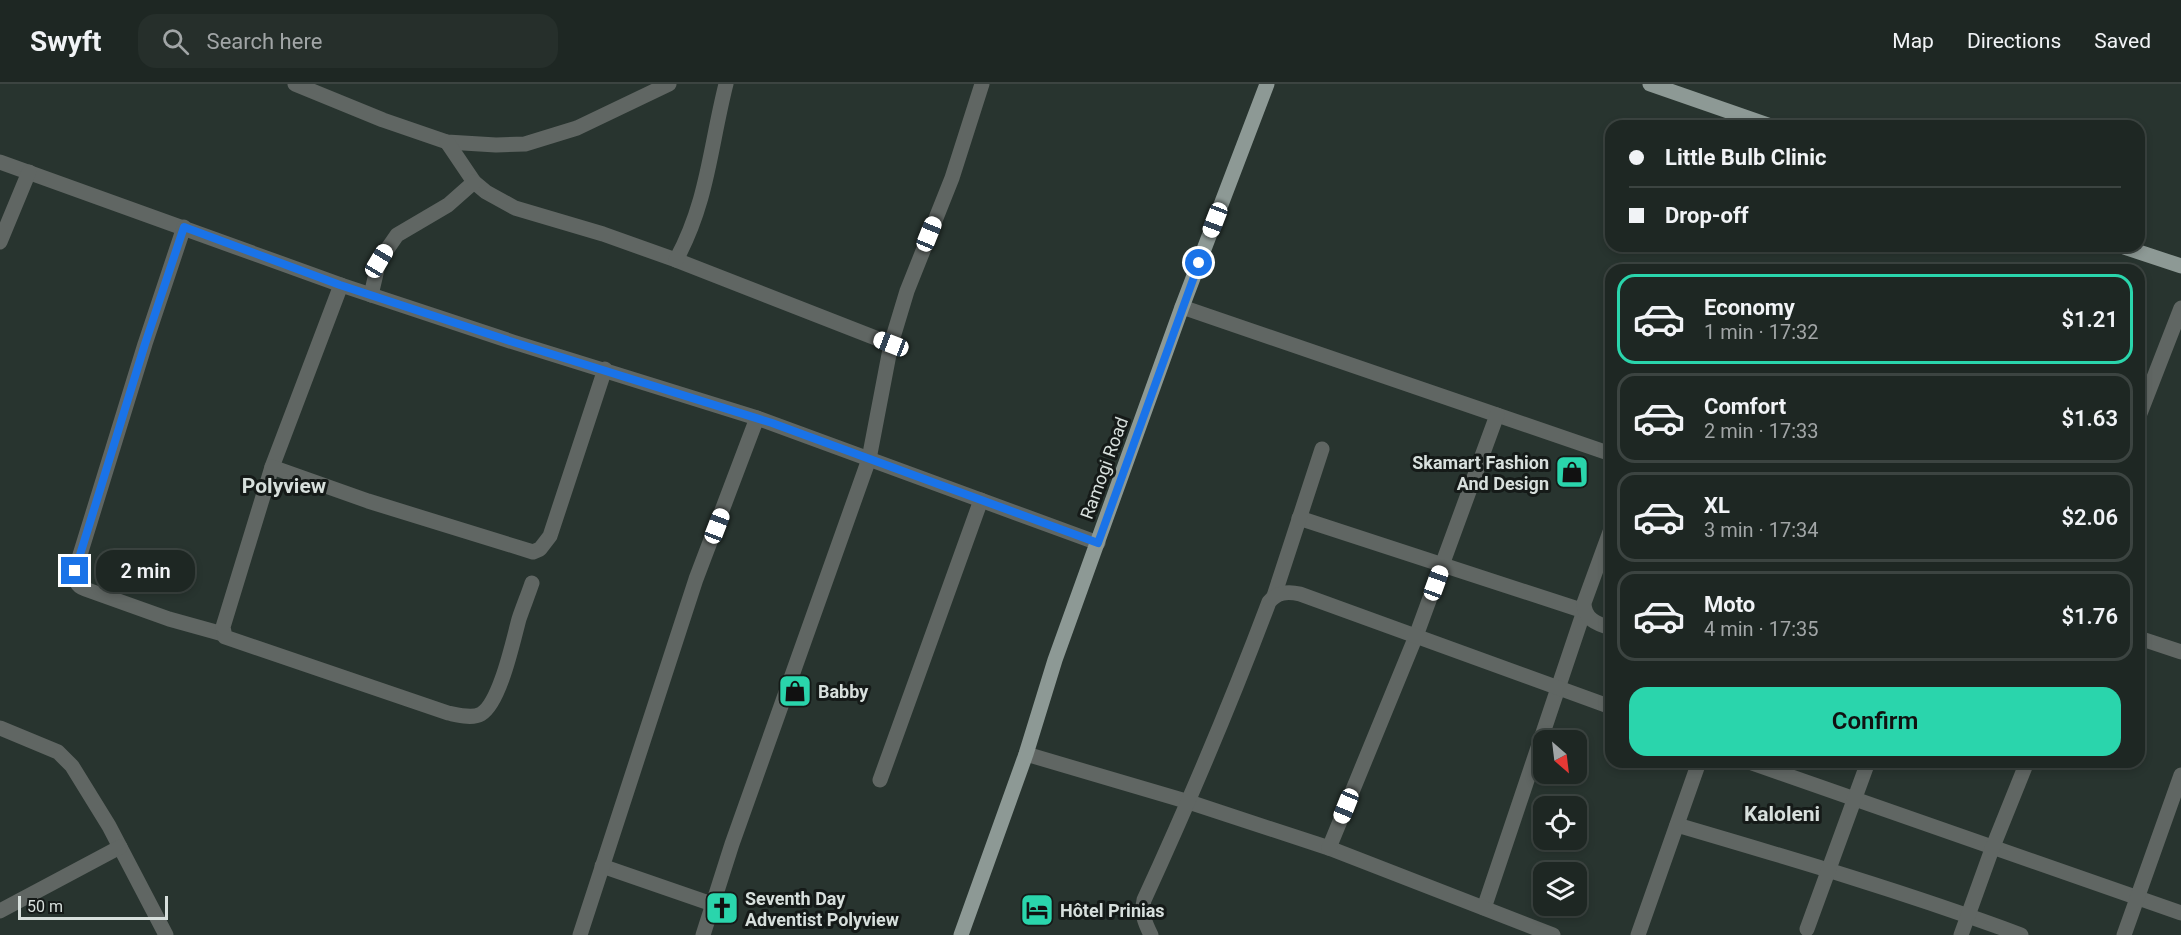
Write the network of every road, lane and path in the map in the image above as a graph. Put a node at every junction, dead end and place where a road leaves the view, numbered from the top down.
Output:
1 (295, 84) edge
2 (669, 84) edge
3 (726, 84) edge
4 (981, 84) edge
5 (1267, 84) edge
6 (1650, 84) edge
7 (1754, 120) edge
8 (447, 142) junction
9 (0, 162) edge
10 (29, 172) junction
11 (474, 182) junction
12 (184, 227) junction
13 (0, 242) edge
14 (2139, 252) edge
15 (676, 260) junction
16 (2181, 266) edge
17 (340, 285) junction
18 (371, 295) junction
19 (1182, 307) junction
20 (2181, 308) edge
21 (891, 344) junction
22 (605, 369) junction
23 (2145, 401) edge
24 (1497, 415) junction
25 (757, 418) junction
26 (1322, 449) dead end
27 (1605, 452) edge
28 (869, 459) junction
29 (272, 467) junction
30 (981, 500) junction
31 (1299, 518) junction
32 (1098, 543) junction
33 (1605, 545) edge
34 (1442, 565) junction
35 (532, 583) dead end
36 (1274, 596) junction
37 (1584, 611) junction
38 (1605, 626) edge
39 (223, 634) junction
40 (1416, 636) junction
41 (2145, 640) edge
42 (2181, 652) edge
43 (1558, 688) junction
44 (1605, 705) edge
45 (0, 728) edge
46 (1026, 753) junction
47 (1698, 768) edge
48 (1766, 768) edge
49 (1866, 768) edge
50 (2025, 768) edge
51 (2181, 775) edge
52 (880, 780) dead end
53 (1854, 799) junction
54 (1189, 802) junction
55 (1677, 825) junction
56 (120, 847) junction
57 (1329, 848) junction
58 (1992, 849) junction
59 (602, 866) junction
60 (1829, 870) junction
61 (2137, 898) junction
62 (712, 904) junction
63 (1484, 908) junction
64 (0, 911) edge
65 (2181, 913) edge
66 (1968, 915) junction
67 (1807, 929) dead end
68 (166, 935) edge
69 (580, 935) edge
70 (703, 935) edge
71 (961, 935) edge
72 (1152, 935) edge
73 (1553, 935) edge
74 (1638, 935) edge
75 (1961, 935) edge
76 (2021, 935) edge
77 (2124, 935) edge

1 - 8 street
2 - 8 street
3 - 15 street
4 - 21 street
5 - 19 main road, Ramogi Road
6 - 7 main road
8 - 11 street
9 - 10 street
10 - 12 street
10 - 13 street
11 - 15 street
11 - 18 street
12 - 17 street
12 - 39 street
14 - 16 main road
15 - 21 street
17 - 18 street
17 - 29 street
18 - 22 street
19 - 24 street
19 - 32 main road, Ramogi Road
20 - 23 street
21 - 28 street
22 - 25 street
22 - 29 street
24 - 27 street
24 - 34 street
25 - 28 street
25 - 59 street
26 - 31 street
28 - 30 street
28 - 62 street
29 - 39 street
30 - 32 street
30 - 52 street
31 - 34 street
31 - 36 street
32 - 46 main road, Ramogi Road
33 - 37 street
34 - 37 street
34 - 40 street
35 - 39 street
36 - 40 street
36 - 54 street
37 - 38 street
37 - 43 street
40 - 43 street
40 - 57 street
41 - 42 street
43 - 44 street
43 - 63 street
45 - 56 street
46 - 54 street
46 - 71 main road, Ramogi Road
47 - 55 street
48 - 53 street
49 - 53 street
50 - 58 street
51 - 61 street
53 - 58 street
53 - 60 street
54 - 57 street
54 - 72 street
55 - 60 street
55 - 74 street
56 - 64 street
56 - 68 street
57 - 63 street
58 - 61 street
58 - 66 street
59 - 62 street
59 - 69 street
60 - 66 street
60 - 67 street
61 - 65 street
61 - 77 street
62 - 70 street
63 - 73 street
66 - 75 street
66 - 76 street

